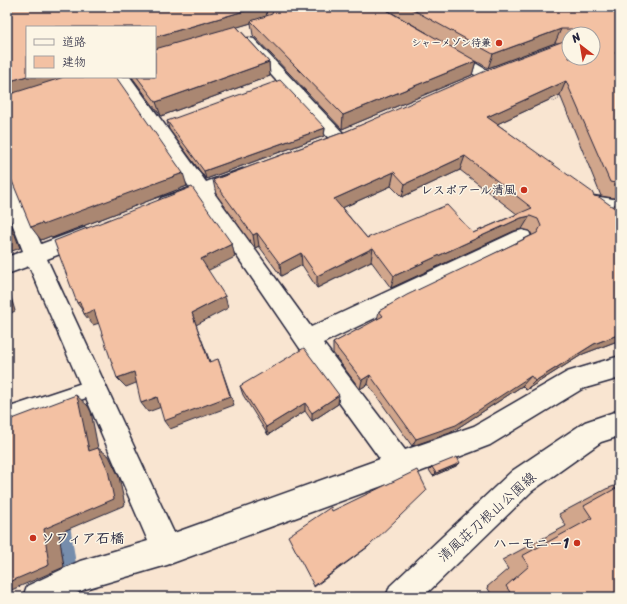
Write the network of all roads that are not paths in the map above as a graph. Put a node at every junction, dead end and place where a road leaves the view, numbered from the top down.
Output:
1 (254, 28) edge
2 (435, 45) edge
3 (123, 78) edge
4 (466, 84) edge
5 (339, 138) edge
6 (259, 168) edge
7 (7, 185) edge
8 (201, 190) junction
9 (593, 204) edge
10 (620, 207) edge
11 (151, 210) edge
12 (100, 230) edge
13 (522, 238) edge
14 (35, 256) junction
15 (7, 266) edge
16 (307, 340) junction
17 (620, 367) edge
18 (94, 387) junction
19 (7, 417) edge
20 (620, 423) edge
21 (401, 466) junction
22 (167, 550) junction
23 (38, 597) edge
24 (401, 597) edge

1 - 5 street
2 - 4 street
3 - 8 street
6 - 8 street
7 - 14 street
8 - 11 street
8 - 16 street
9 - 10 street
12 - 14 street
13 - 16 street
14 - 15 street
14 - 18 street
16 - 21 street
17 - 21 street
18 - 19 lane
18 - 22 street
20 - 24 street, 清風荘刀根山公園線
21 - 22 street
22 - 23 street

